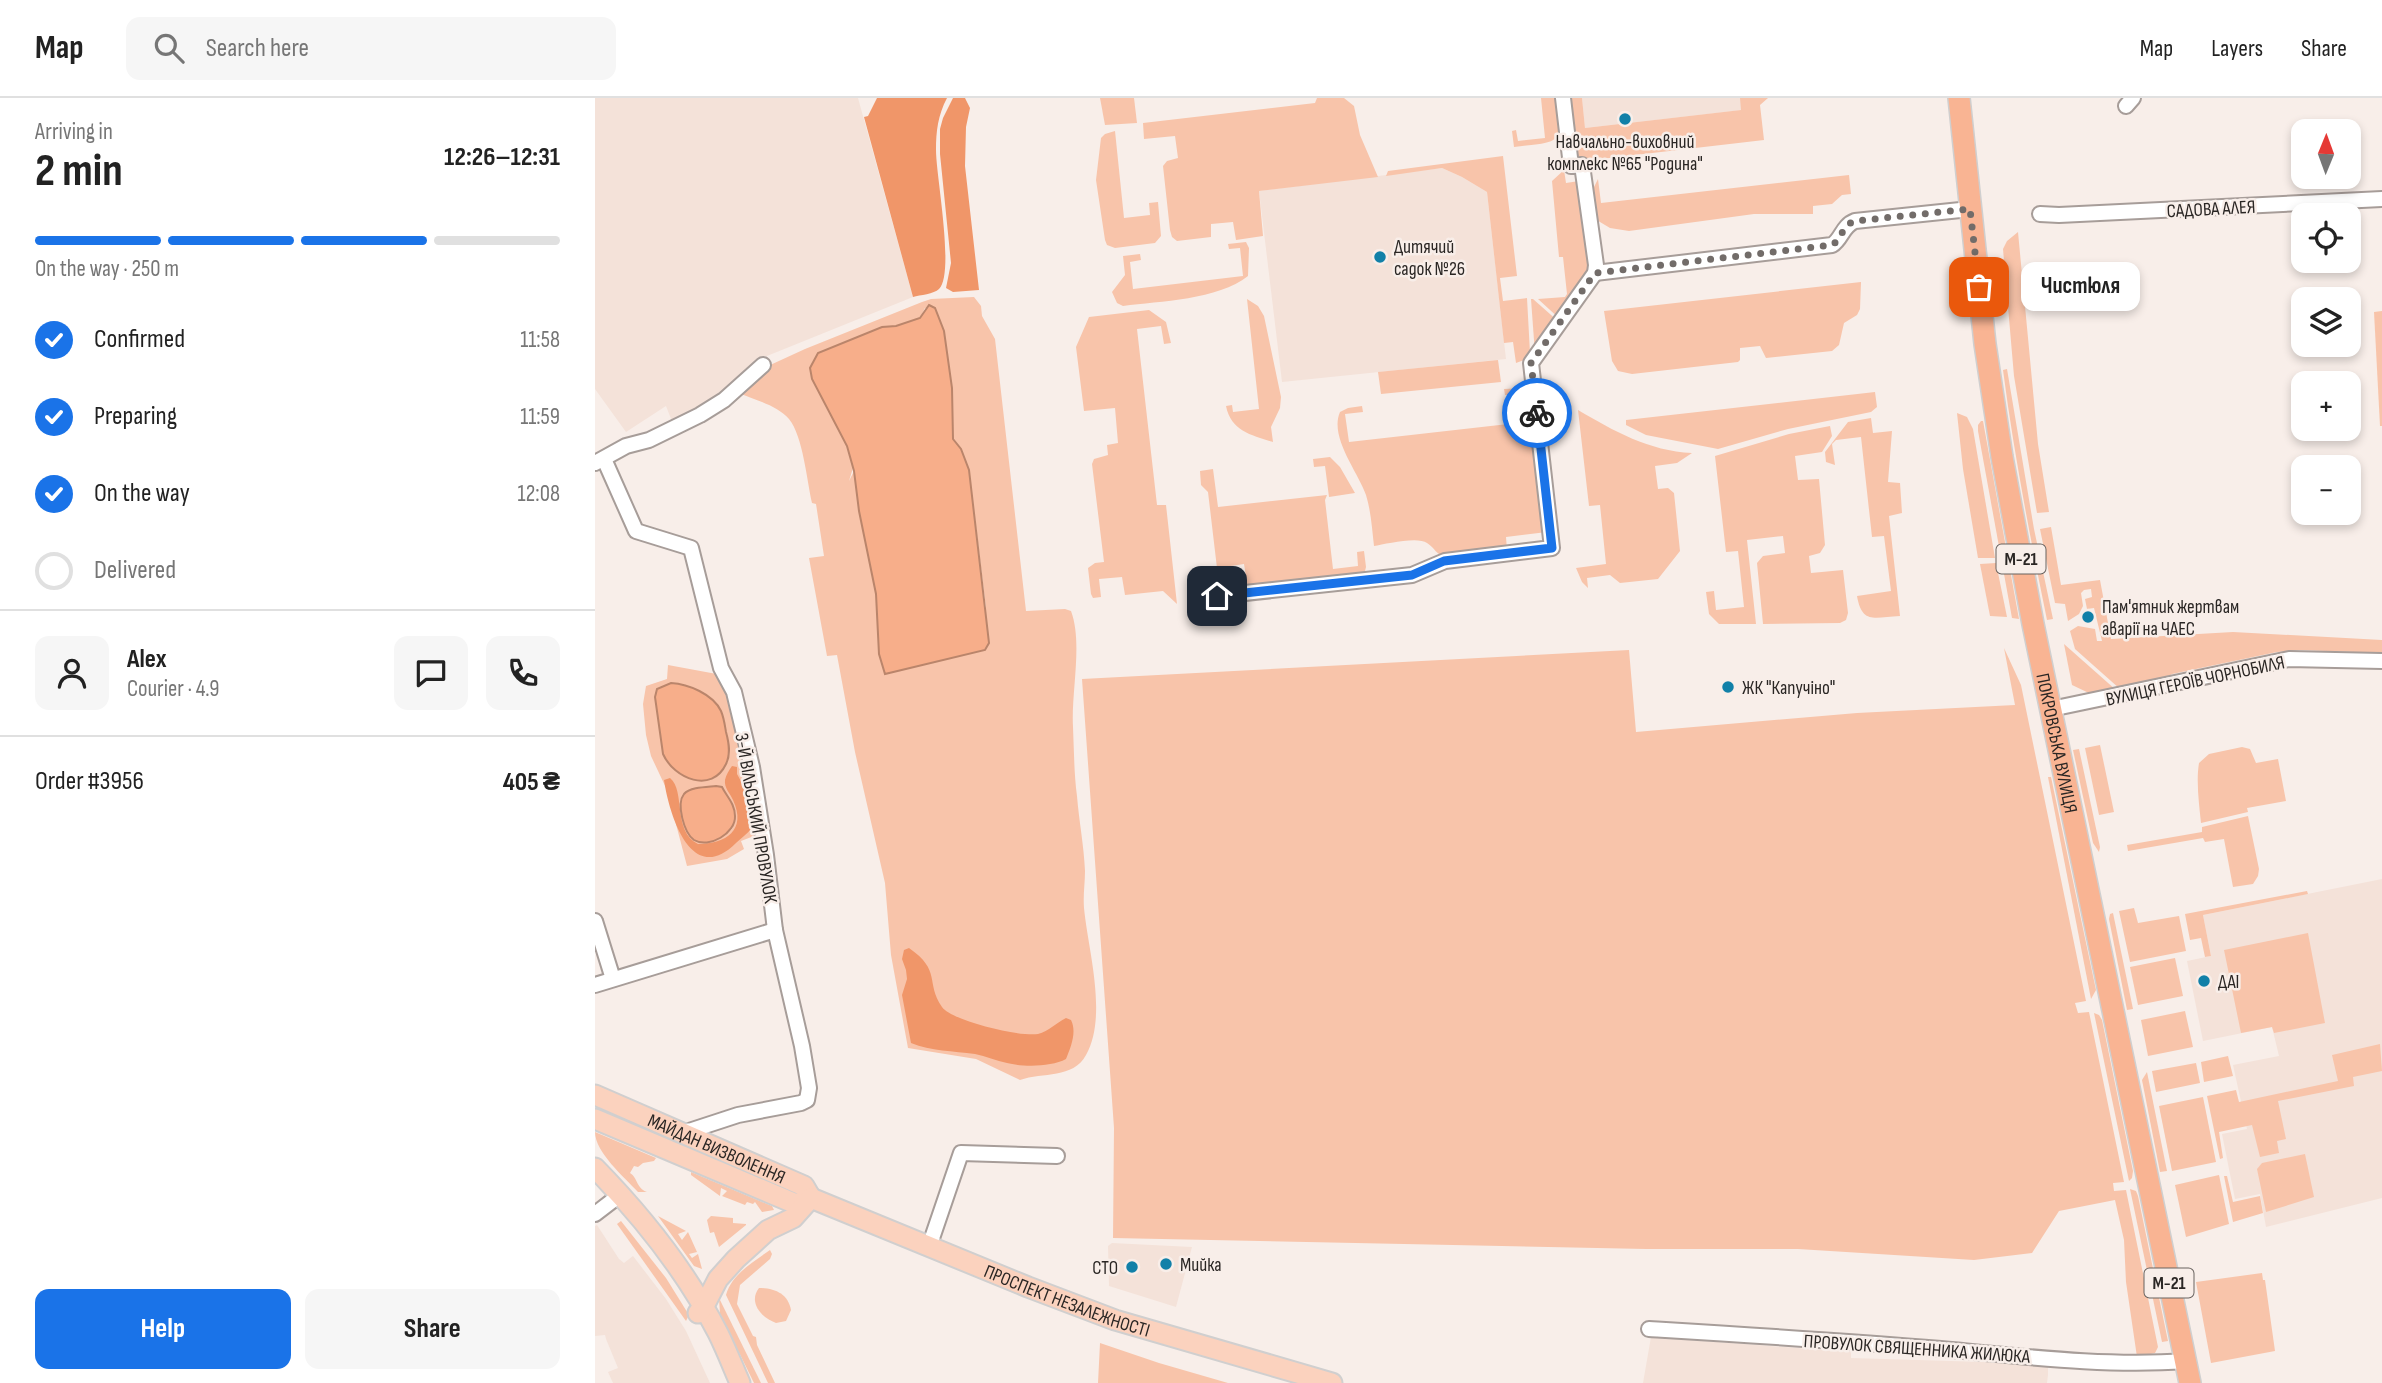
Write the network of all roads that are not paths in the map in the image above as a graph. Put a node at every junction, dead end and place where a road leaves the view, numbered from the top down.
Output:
1 (1563, 98) edge
2 (1959, 98) edge
3 (2382, 200) edge
4 (1970, 209) junction
5 (2040, 214) dead end
6 (1595, 273) junction
7 (763, 365) dead end
8 (600, 461) edge
9 (1217, 596) dead end
10 (2382, 661) edge
11 (2051, 709) junction
12 (595, 921) edge
13 (775, 930) junction
14 (613, 979) junction
15 (595, 985) edge
16 (595, 1095) edge
17 (595, 1119) edge
18 (683, 1133) junction
19 (1056, 1156) dead end
20 (595, 1168) edge
21 (595, 1182) edge
22 (811, 1198) junction
23 (612, 1201) junction
24 (595, 1214) edge
25 (929, 1247) junction
26 (700, 1310) junction
27 (1649, 1329) dead end
28 (2185, 1361) junction
29 (730, 1383) edge
30 (740, 1383) edge
31 (1332, 1383) edge
32 (2190, 1383) edge

1 - 6 street
2 - 4 highway, ПОКРОВСЬКА ВУЛИЦЯ / М-21
3 - 5 street, САДОВА АЛЕЯ
4 - 6 street
4 - 11 highway, ПОКРОВСЬКА ВУЛИЦЯ / М-21
6 - 9 street
7 - 8 street
8 - 13 street, 3-Й ВІЛЬСЬКИЙ ПРОВУЛОК
10 - 11 street, ВУЛИЦЯ ГЕРОЇВ ЧОРНОБИЛЯ
11 - 28 highway, ПОКРОВСЬКА ВУЛИЦЯ / М-21
12 - 14 street
13 - 14 street
13 - 18 street, 3-Й ВІЛЬСЬКИЙ ПРОВУЛОК
14 - 15 street
16 - 18 main road, МАЙДАН ВИЗВОЛЕННЯ
17 - 22 main road, МАЙДАН ВИЗВОЛЕННЯ
18 - 22 main road, МАЙДАН ВИЗВОЛЕННЯ
19 - 25 street
20 - 26 main road
21 - 23 main road
22 - 25 main road, ПРОСПЕКТ НЕЗАЛЕЖНОСТІ
22 - 26 main road
23 - 24 street
23 - 26 main road
25 - 31 main road, ПРОСПЕКТ НЕЗАЛЕЖНОСТІ
26 - 29 main road
26 - 30 main road
27 - 28 street, ПРОВУЛОК СВЯЩЕННИКА ЖИЛЮКА
28 - 32 highway, ПОКРОВСЬКА ВУЛИЦЯ / М-21

